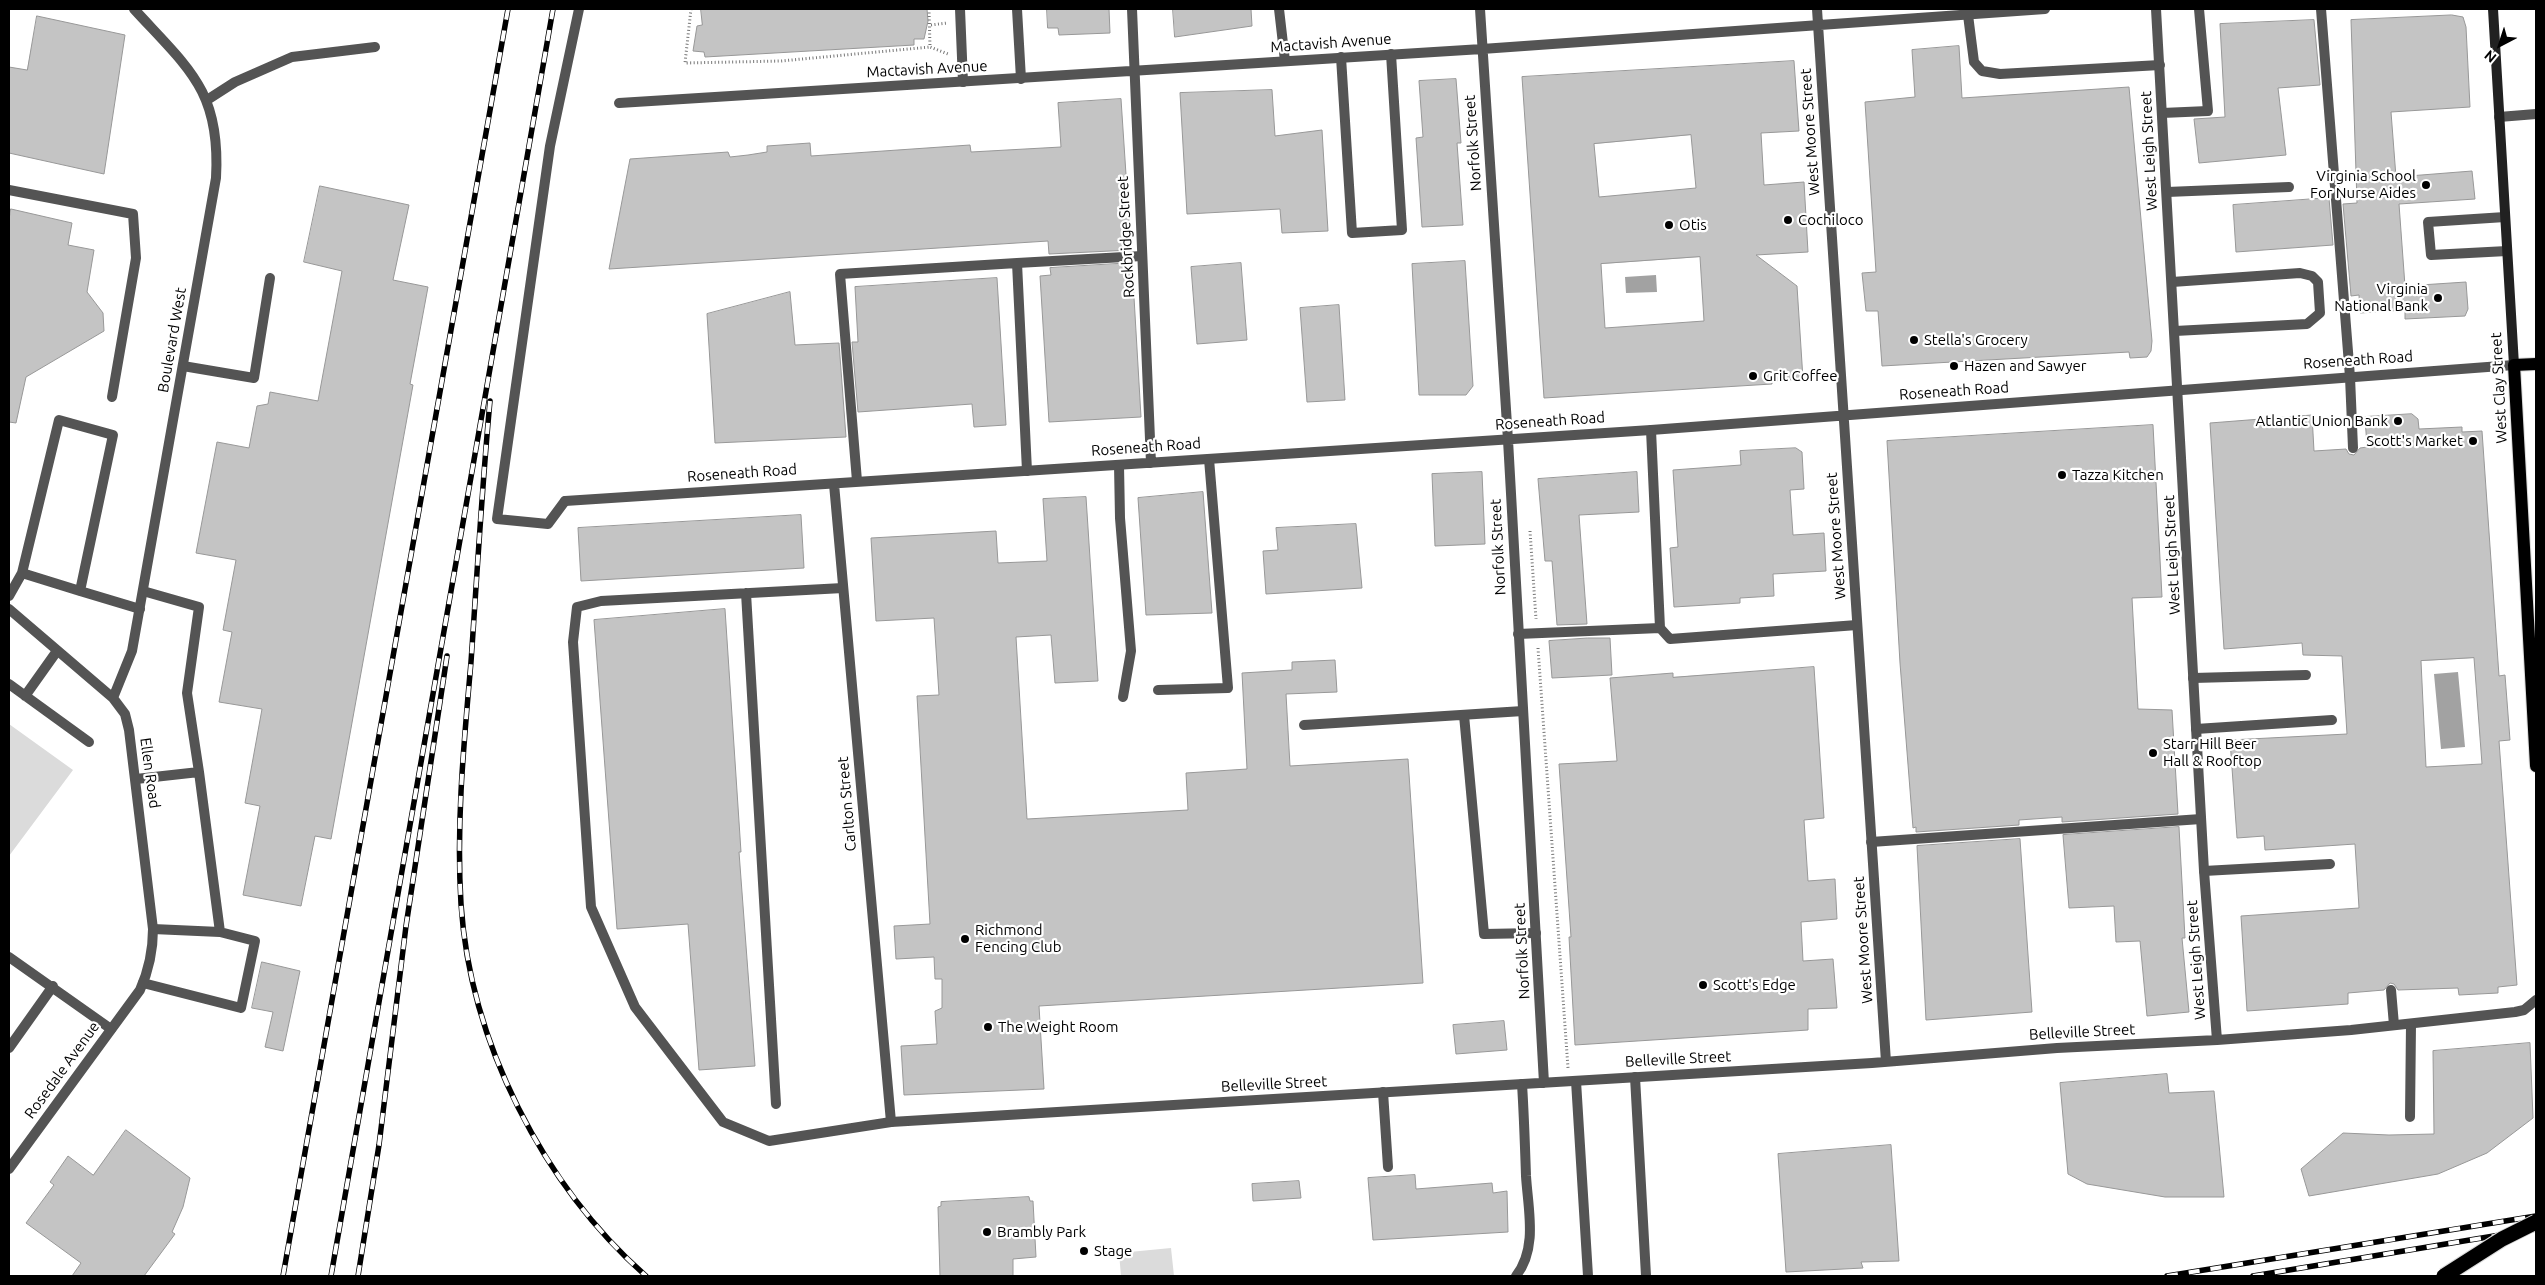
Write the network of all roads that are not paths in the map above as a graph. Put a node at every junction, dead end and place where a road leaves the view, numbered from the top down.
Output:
1 (134, 9) edge
2 (579, 9) edge
3 (960, 9) edge
4 (1017, 9) edge
5 (1132, 9) edge
6 (1279, 9) edge
7 (1480, 9) edge
8 (1817, 9) edge
9 (2045, 9) edge
10 (2156, 9) edge
11 (2199, 9) edge
12 (2322, 9) edge
13 (2493, 9) edge
14 (1968, 15) junction
15 (1818, 25) junction
16 (376, 47) dead end
17 (1482, 49) junction
18 (1391, 54) junction
19 (1341, 57) junction
20 (1284, 61) junction
21 (2160, 66) junction
22 (1134, 70) junction
23 (1022, 79) junction
24 (963, 82) junction
25 (207, 100) junction
26 (618, 103) dead end
27 (2162, 114) junction
28 (2536, 114) edge
29 (2499, 116) junction
30 (2289, 187) dead end
31 (9, 190) edge
32 (2167, 192) junction
33 (2505, 217) junction
34 (2507, 251) junction
35 (1142, 256) junction
36 (1017, 263) junction
37 (270, 278) dead end
38 (2172, 282) junction
39 (2175, 332) junction
40 (2536, 364) edge
41 (2514, 365) junction
42 (183, 366) junction
43 (2350, 377) junction
44 (2178, 390) junction
45 (112, 396) dead end
46 (1843, 416) junction
47 (1651, 430) junction
48 (1508, 440) junction
49 (2353, 448) dead end
50 (1209, 459) junction
51 (1151, 463) junction
52 (1120, 465) junction
53 (1027, 471) junction
54 (857, 482) junction
55 (834, 484) junction
56 (22, 573) junction
57 (843, 588) junction
58 (80, 591) junction
59 (143, 592) junction
60 (746, 593) junction
61 (9, 596) edge
62 (9, 609) edge
63 (140, 609) junction
64 (1857, 625) junction
65 (1660, 628) junction
66 (1518, 634) junction
67 (58, 650) junction
68 (2306, 674) dead end
69 (2194, 678) junction
70 (9, 684) edge
71 (1158, 690) dead end
72 (25, 696) junction
73 (1123, 697) dead end
74 (112, 698) junction
75 (1523, 711) junction
76 (1464, 715) junction
77 (2332, 720) dead end
78 (1304, 725) dead end
79 (2196, 729) junction
80 (89, 742) dead end
81 (2536, 766) edge
82 (198, 772) junction
83 (136, 779) junction
84 (2201, 819) junction
85 (1871, 842) junction
86 (2330, 864) dead end
87 (2204, 871) junction
88 (153, 929) junction
89 (220, 932) junction
90 (1536, 933) junction
91 (9, 957) edge
92 (53, 986) junction
93 (142, 986) junction
94 (2391, 990) dead end
95 (2536, 1000) edge
96 (2411, 1024) junction
97 (2394, 1025) junction
98 (111, 1029) junction
99 (2217, 1040) junction
100 (9, 1048) edge
101 (1886, 1062) junction
102 (1635, 1077) junction
103 (1572, 1081) junction
104 (1544, 1083) junction
105 (1522, 1084) junction
106 (1383, 1092) junction
107 (776, 1104) dead end
108 (2410, 1116) dead end
109 (890, 1122) junction
110 (1388, 1168) dead end
111 (9, 1169) edge
112 (2536, 1222) edge
113 (1516, 1276) edge
114 (1588, 1276) edge
115 (1646, 1276) edge
116 (2444, 1276) edge

1 - 25 street, Boulevard West
2 - 55 street, Roseneath Road
3 - 24 street
4 - 23 street
5 - 22 street, Rockbridge Street
6 - 20 street
7 - 17 street, Norfolk Street
8 - 15 street, West Moore Street
9 - 14 street, Mactavish Avenue
10 - 21 street, West Leigh Street
11 - 27 street
12 - 43 street
13 - 29 street, West Clay Street
14 - 15 street, Mactavish Avenue
14 - 21 street
15 - 17 street, Mactavish Avenue
15 - 46 street, West Moore Street
16 - 25 street
17 - 18 street, Mactavish Avenue
17 - 48 street, Norfolk Street
18 - 19 street, Mactavish Avenue
18 - 19 street
19 - 20 street, Mactavish Avenue
20 - 22 street, Mactavish Avenue
21 - 27 street, West Leigh Street
22 - 23 street, Mactavish Avenue
22 - 35 street, Rockbridge Street
23 - 24 street, Mactavish Avenue
24 - 26 street, Mactavish Avenue
25 - 42 street, Boulevard West
27 - 32 street, West Leigh Street
28 - 29 street
29 - 33 street, West Clay Street
30 - 32 street
31 - 45 street
32 - 38 street, West Leigh Street
33 - 34 street, West Clay Street
33 - 34 street
34 - 41 street, West Clay Street
35 - 36 street
35 - 51 street, Rockbridge Street
36 - 53 street
36 - 54 street
37 - 42 street
38 - 39 street, West Leigh Street
38 - 39 street
39 - 44 street, West Leigh Street
40 - 41 main road, Roseneath Road
41 - 43 street, Roseneath Road
41 - 81 main road, West Clay Street
42 - 59 street, Boulevard West
43 - 44 street, Roseneath Road
43 - 49 street
44 - 46 street, Roseneath Road
44 - 69 street, West Leigh Street
46 - 47 street, Roseneath Road
46 - 64 street, West Moore Street
47 - 48 street, Roseneath Road
47 - 65 street
48 - 50 street, Roseneath Road
48 - 66 street, Norfolk Street
50 - 51 street, Roseneath Road
50 - 71 street
51 - 52 street, Roseneath Road
52 - 53 street, Roseneath Road
52 - 73 street
53 - 54 street, Roseneath Road
54 - 55 street, Roseneath Road
55 - 57 street, Carlton Street
56 - 58 street
56 - 58 street
56 - 61 street
57 - 60 street
57 - 109 street, Carlton Street
58 - 63 street
59 - 63 street, Boulevard West
59 - 82 street
60 - 107 street
60 - 109 street, Belleville Street
62 - 67 street, Ellen Road
63 - 74 street, Boulevard West
64 - 65 street
64 - 85 street, West Moore Street
65 - 66 street
66 - 75 street, Norfolk Street
67 - 72 street
67 - 74 street, Ellen Road
68 - 69 street
69 - 79 street, West Leigh Street
70 - 72 street
72 - 80 street
74 - 83 street, Ellen Road
75 - 76 street
75 - 90 street, Norfolk Street
76 - 78 street
76 - 90 street
77 - 79 street
79 - 84 street, West Leigh Street
82 - 83 street
82 - 89 street
83 - 88 street, Ellen Road
84 - 85 street
84 - 87 street, West Leigh Street
85 - 101 street, West Moore Street
86 - 87 street
87 - 99 street, West Leigh Street
88 - 89 street
88 - 93 street, Ellen Road
89 - 93 street
90 - 104 street, Norfolk Street
91 - 92 street
92 - 98 street
92 - 100 street
93 - 98 street, Rosedale Avenue
94 - 97 street
95 - 96 street, Belleville Street
96 - 97 street, Belleville Street
96 - 108 street
97 - 99 street, Belleville Street
98 - 111 street, Rosedale Avenue
99 - 101 street, Belleville Street
101 - 102 street, Belleville Street
102 - 103 street, Belleville Street
102 - 115 street
103 - 104 street, Belleville Street
103 - 114 street
104 - 105 street, Belleville Street
105 - 106 street, Belleville Street
105 - 113 street
106 - 109 street, Belleville Street
106 - 110 street
112 - 116 highway, bridge

